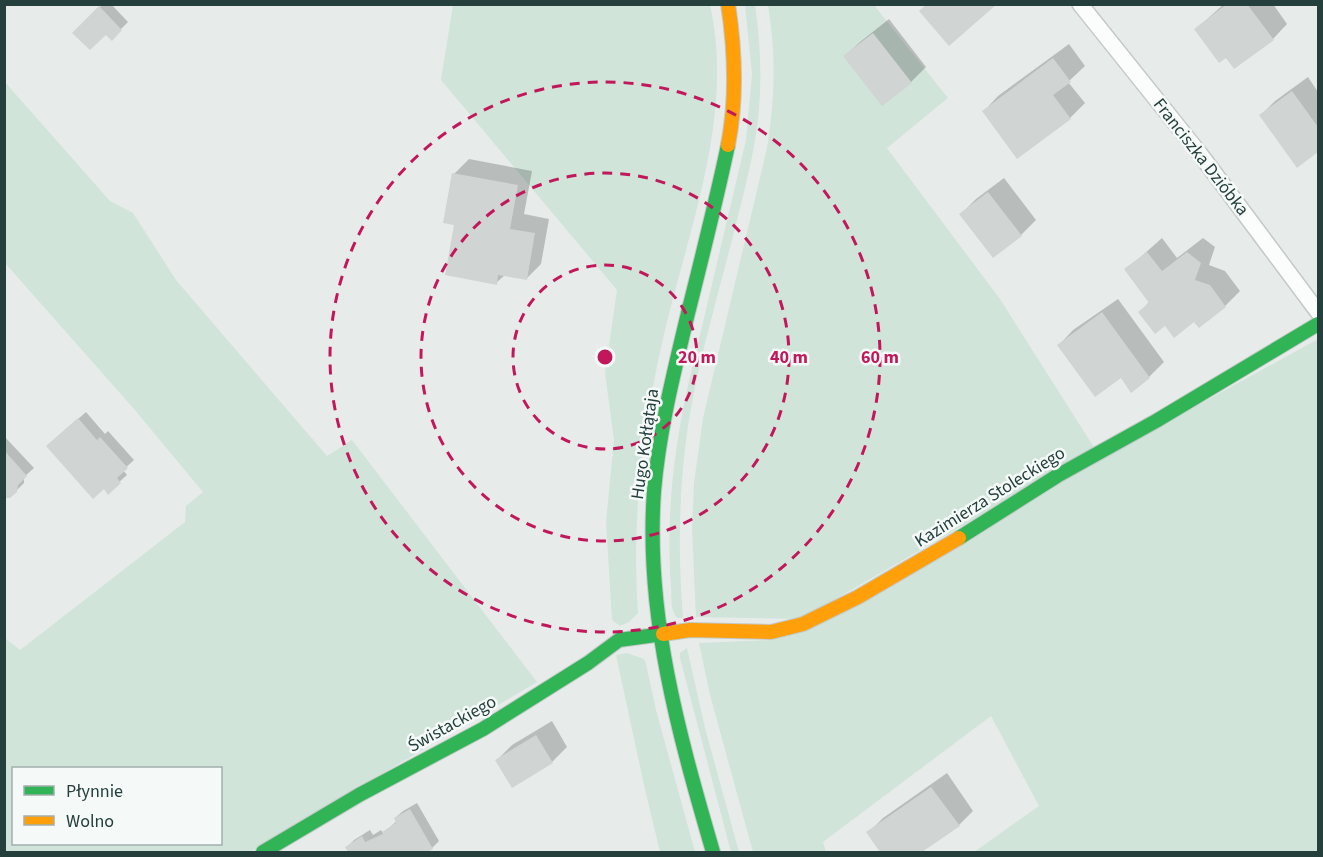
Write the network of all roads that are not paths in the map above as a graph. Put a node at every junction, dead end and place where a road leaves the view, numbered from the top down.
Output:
1 (728, 4) edge
2 (1080, 4) edge
3 (1318, 312) edge
4 (1318, 324) edge
5 (660, 636) junction
6 (263, 852) edge
7 (713, 852) edge

1 - 5 street, Hugo Kołłątaja
2 - 3 lane, Franciszka Dzióbka
4 - 5 street, Kazimierza Stoleckiego
5 - 6 street, Świstackiego
5 - 7 street, Hugo Kołłątaja

